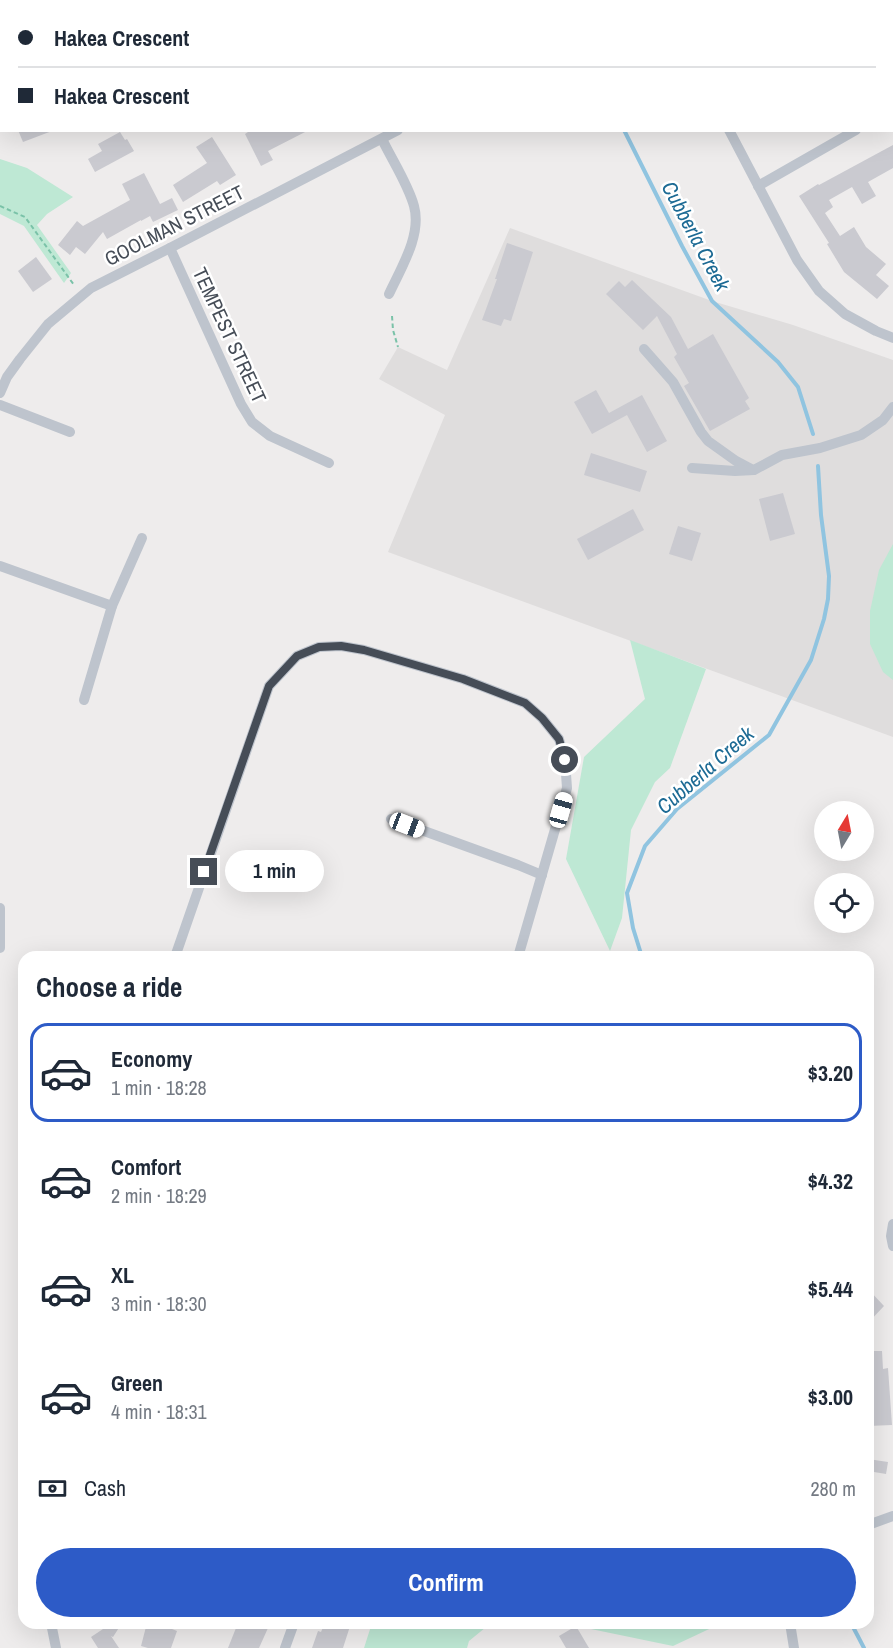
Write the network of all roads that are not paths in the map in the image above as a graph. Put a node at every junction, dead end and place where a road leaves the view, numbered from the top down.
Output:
1 (394, 132) edge
2 (730, 132) edge
3 (852, 132) edge
4 (382, 139) junction
5 (758, 186) junction
6 (170, 248) junction
7 (389, 294) dead end
8 (893, 338) edge
9 (644, 349) dead end
10 (0, 393) edge
11 (0, 405) edge
12 (893, 407) edge
13 (70, 432) dead end
14 (329, 463) dead end
15 (693, 468) dead end
16 (754, 470) junction
17 (142, 538) dead end
18 (0, 566) edge
19 (112, 606) junction
20 (84, 700) dead end
21 (392, 819) dead end
22 (542, 875) junction
23 (0, 908) edge
24 (0, 948) edge
25 (177, 951) edge
26 (520, 951) edge
27 (893, 1224) edge
28 (893, 1246) edge
29 (893, 1516) edge
30 (874, 1523) edge
31 (52, 1629) edge
32 (292, 1629) edge
33 (791, 1629) edge
34 (56, 1648) edge
35 (285, 1648) edge
36 (794, 1648) edge

1 - 4 street, GOOLMAN STREET
2 - 5 street
3 - 5 street
4 - 6 street, GOOLMAN STREET
4 - 7 street
5 - 8 street
6 - 10 street, GOOLMAN STREET
6 - 14 street, TEMPEST STREET
9 - 16 street
11 - 13 street
12 - 16 street
15 - 16 street
17 - 19 street
18 - 19 street
19 - 20 street
21 - 22 street
22 - 25 street
22 - 26 street
23 - 24 street
27 - 28 street
29 - 30 street
31 - 34 street
32 - 35 street
33 - 36 street

